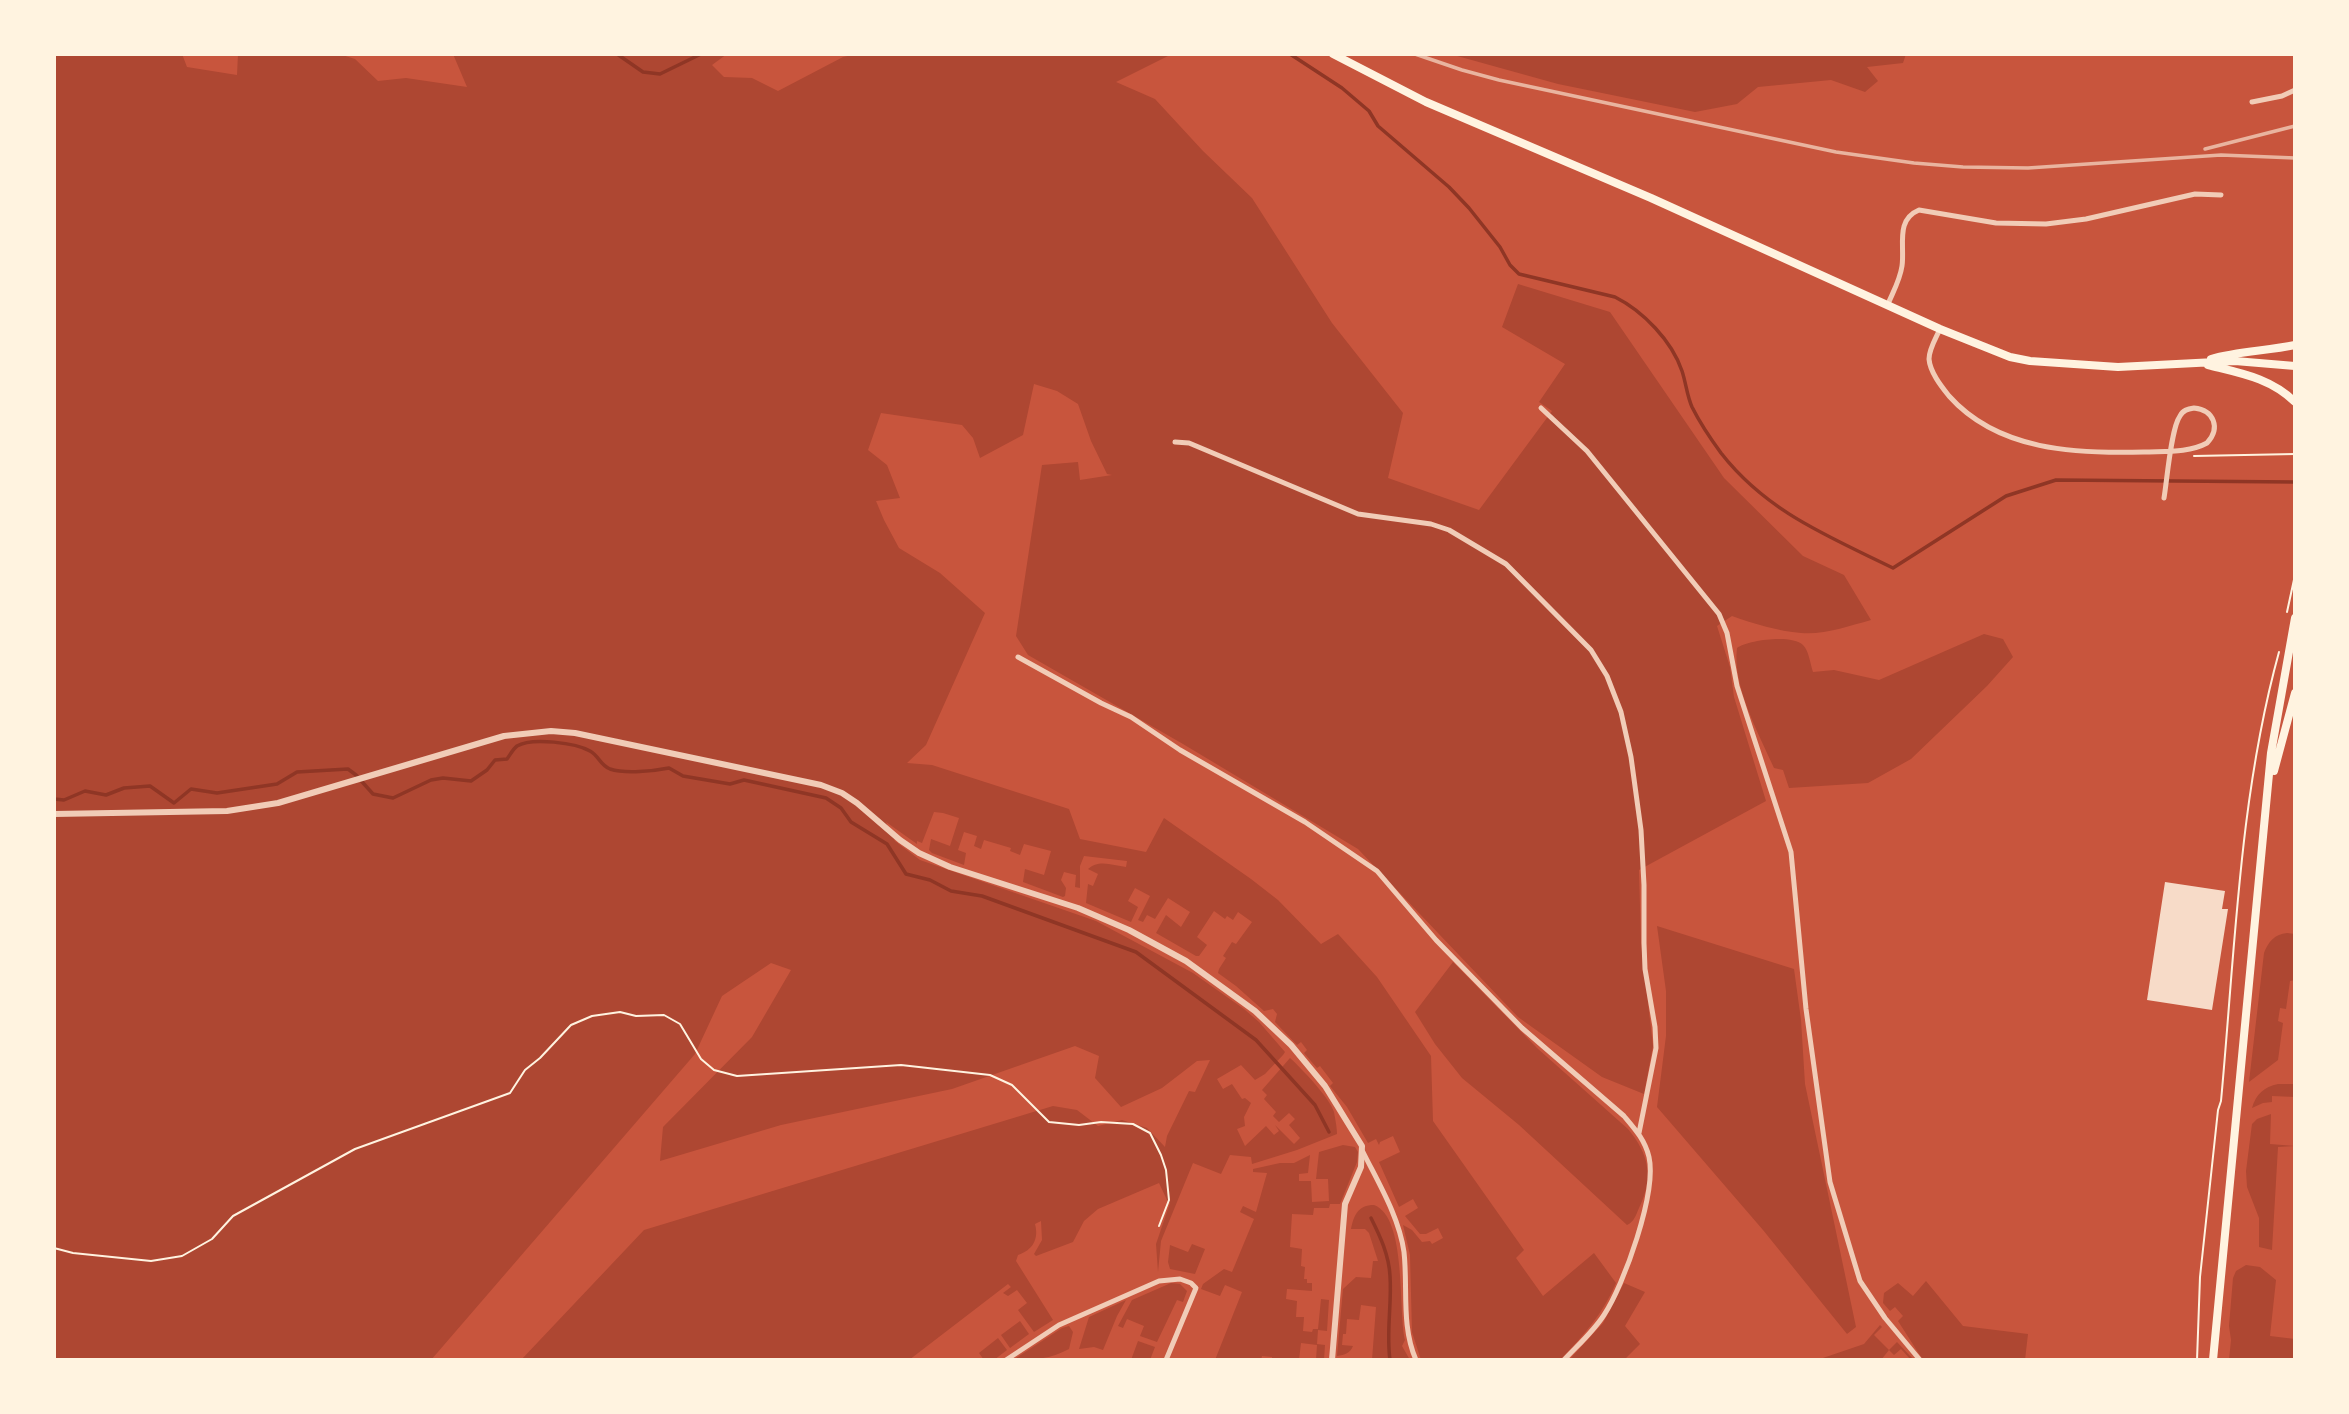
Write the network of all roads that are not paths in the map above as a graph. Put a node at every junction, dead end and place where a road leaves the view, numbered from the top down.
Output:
1 (1333, 54) edge
2 (2295, 90) edge
3 (2252, 102) dead end
4 (2221, 195) dead end
5 (1888, 304) junction
6 (1940, 329) junction
7 (2295, 345) edge
8 (2198, 363) junction
9 (2295, 366) edge
10 (2295, 402) edge
11 (1541, 408) dead end
12 (1175, 442) dead end
13 (2171, 456) junction
14 (2164, 498) dead end
15 (2291, 616) edge
16 (1018, 657) dead end
17 (2295, 693) edge
18 (2268, 791) junction
19 (54, 814) edge
20 (1639, 1133) junction
21 (1363, 1152) junction
22 (1919, 1358) edge
23 (1006, 1360) edge
24 (1166, 1360) edge
25 (1332, 1360) edge
26 (1416, 1360) edge
27 (1564, 1360) edge
28 (2213, 1360) edge

1 - 5 main road
2 - 3 street
4 - 5 street
5 - 6 main road
6 - 8 main road
6 - 13 street
7 - 8 main road
8 - 9 main road
8 - 10 main road
11 - 22 street
12 - 20 street
13 - 13 street
13 - 14 street
15 - 18 main road
16 - 20 street
17 - 18 main road
18 - 28 main road
19 - 21 street
20 - 27 street
21 - 25 street
21 - 26 street
23 - 24 street

